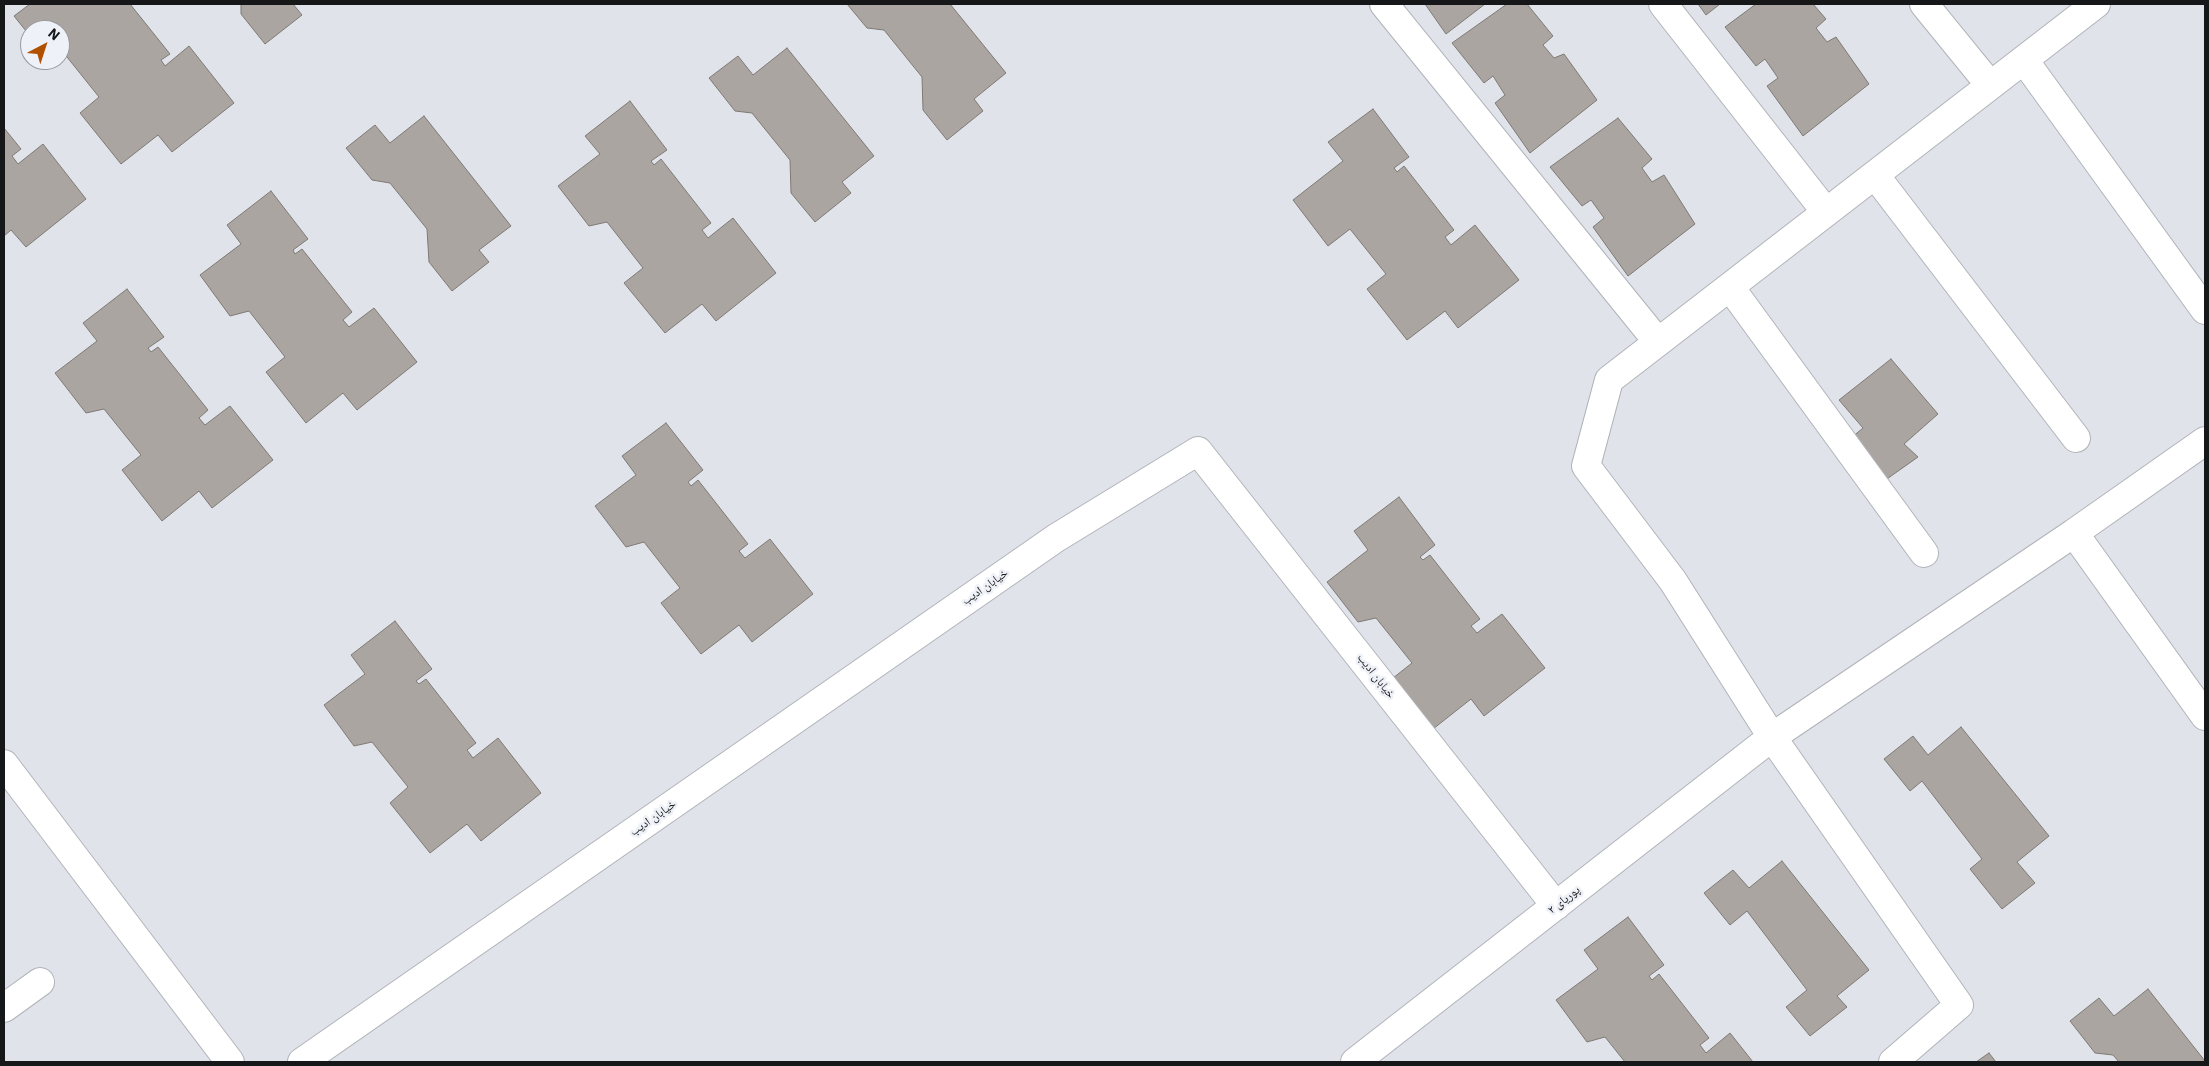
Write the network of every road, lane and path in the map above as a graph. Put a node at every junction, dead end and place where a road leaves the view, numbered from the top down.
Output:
1 (1384, 4) edge
2 (1663, 4) edge
3 (1924, 4) edge
4 (2096, 4) edge
5 (2024, 60) junction
6 (1990, 86) junction
7 (1875, 175) junction
8 (1826, 212) junction
9 (1730, 287) junction
10 (2205, 310) edge
11 (1658, 342) junction
12 (2076, 438) dead end
13 (2205, 441) edge
14 (2074, 533) junction
15 (1924, 553) dead end
16 (2205, 716) edge
17 (1772, 737) junction
18 (4, 764) edge
19 (1556, 906) junction
20 (40, 982) dead end
21 (4, 1008) edge
22 (230, 1062) edge
23 (302, 1062) edge
24 (1355, 1062) edge
25 (1893, 1062) edge

1 - 11 street
2 - 8 street
3 - 6 street
4 - 5 street
5 - 6 street
5 - 10 street
6 - 7 street
7 - 8 street
7 - 12 street
8 - 9 street
9 - 11 street
9 - 15 street
11 - 17 street
13 - 14 street, پوریای ۲
14 - 16 street
14 - 17 street, پوریای ۲
17 - 19 street, پوریای ۲
17 - 25 street
18 - 22 street
19 - 23 street, خیابان ادیب
19 - 24 street, پوریای ۲
20 - 21 street

